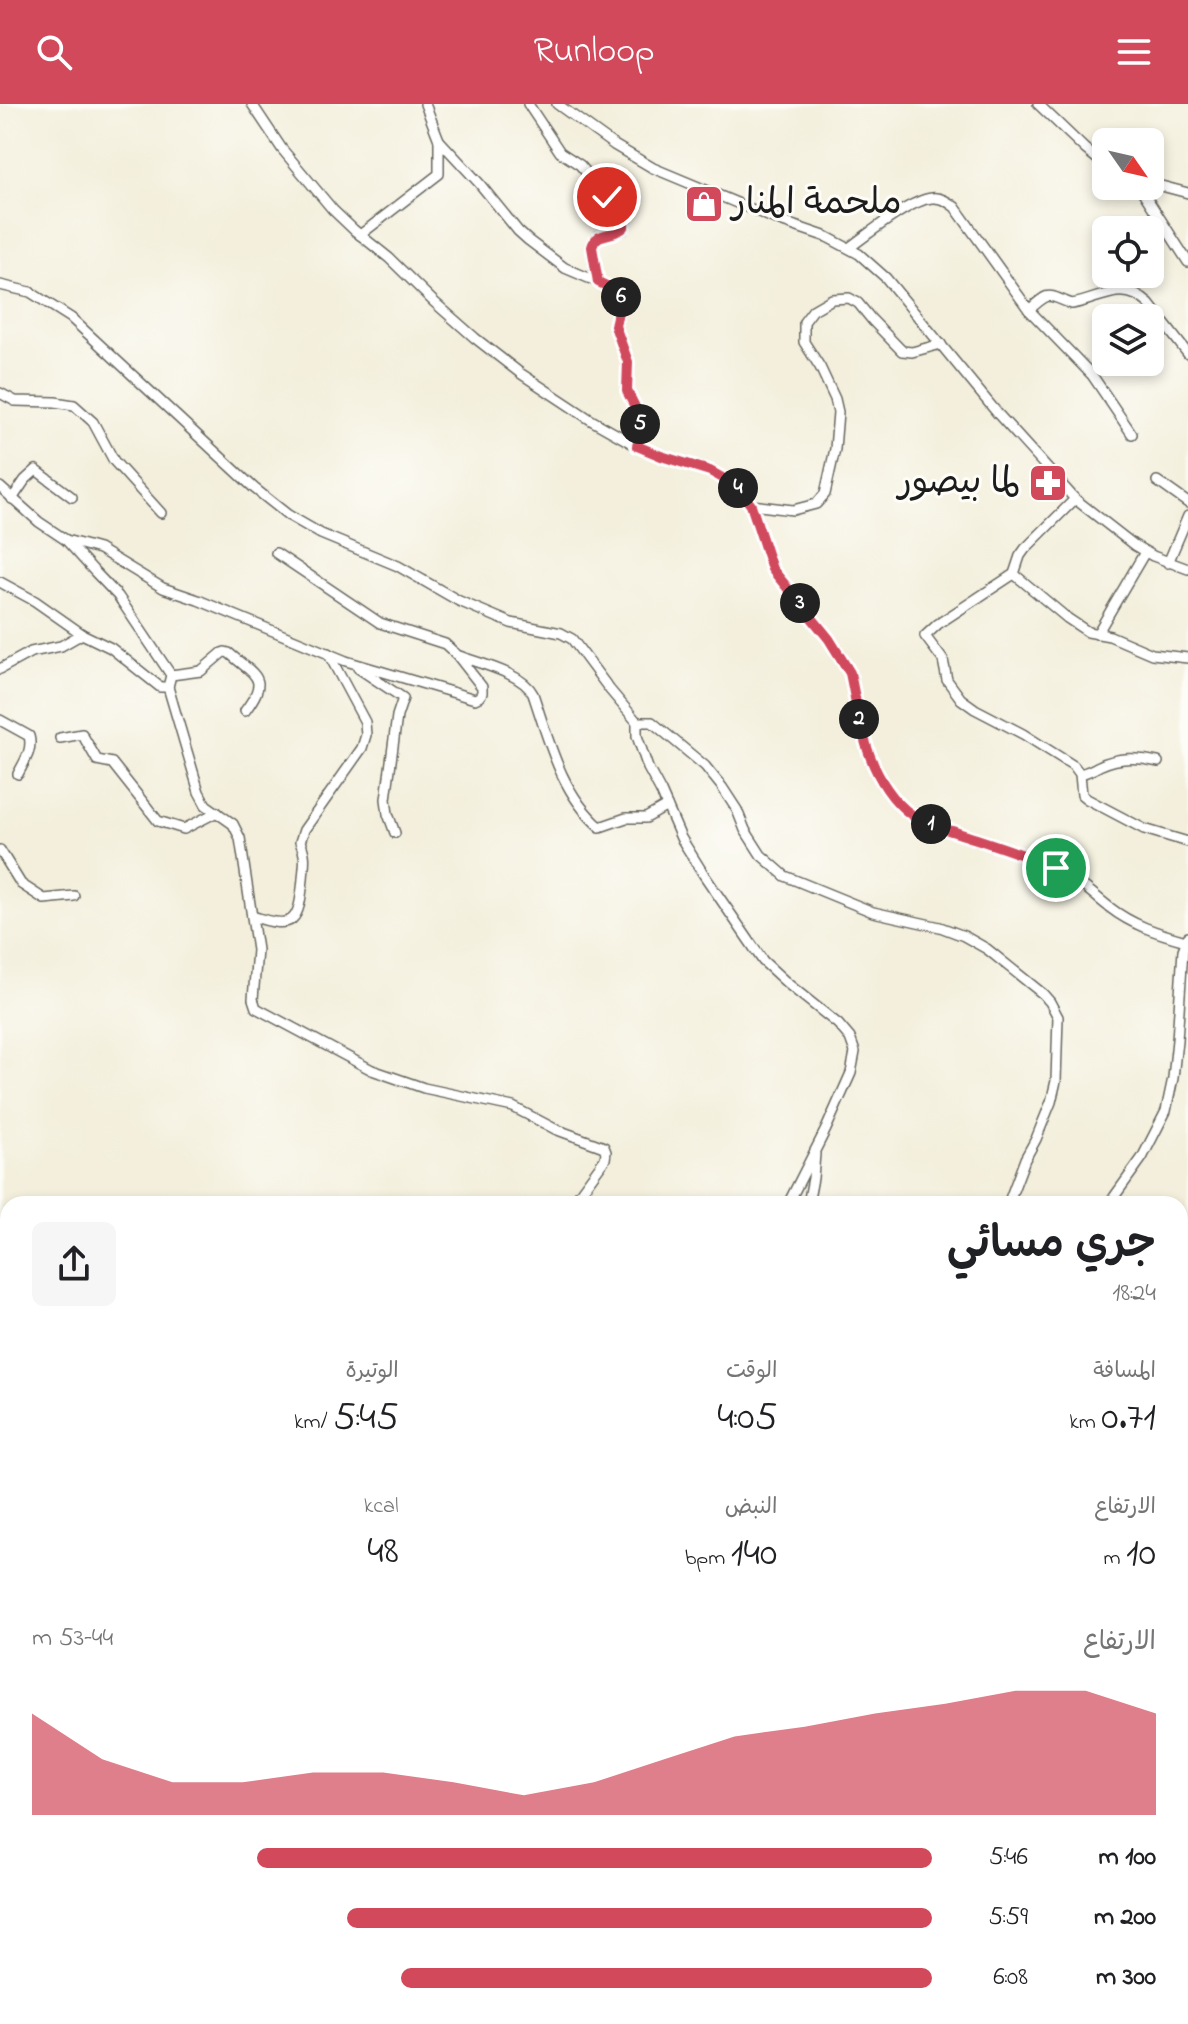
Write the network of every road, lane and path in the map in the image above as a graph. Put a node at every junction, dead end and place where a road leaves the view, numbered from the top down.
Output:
1 (252, 104) edge
2 (425, 104) edge
3 (528, 104) edge
4 (557, 104) edge
5 (1038, 104) edge
6 (439, 140) junction
7 (1092, 155) edge
8 (1164, 187) edge
9 (1188, 193) edge
10 (1148, 200) edge
11 (360, 235) junction
12 (849, 248) junction
13 (1188, 262) edge
14 (598, 282) junction
15 (0, 285) edge
16 (1029, 310) junction
17 (941, 344) junction
18 (1188, 354) edge
19 (0, 393) edge
20 (1132, 434) dead end
21 (637, 446) junction
22 (1157, 481) dead end
23 (0, 487) edge
24 (72, 497) dead end
25 (12, 499) junction
26 (1075, 499) junction
27 (1188, 503) edge
28 (751, 505) junction
29 (161, 513) dead end
30 (1188, 516) edge
31 (66, 540) junction
32 (1145, 552) junction
33 (276, 553) dead end
34 (1168, 563) junction
35 (1188, 569) edge
36 (1014, 574) junction
37 (0, 582) edge
38 (82, 634) junction
39 (1097, 634) junction
40 (328, 653) junction
41 (457, 655) junction
42 (1188, 658) edge
43 (346, 661) junction
44 (0, 669) edge
45 (171, 675) junction
46 (168, 687) junction
47 (245, 711) dead end
48 (0, 720) edge
49 (637, 722) junction
50 (60, 738) dead end
51 (1158, 762) dead end
52 (18, 774) dead end
53 (1080, 774) junction
54 (667, 806) junction
55 (217, 812) junction
56 (395, 833) dead end
57 (1188, 842) edge
58 (0, 850) edge
59 (74, 896) dead end
60 (252, 916) junction
61 (1187, 941) edge
62 (815, 1150) junction
63 (578, 1196) edge
64 (792, 1196) edge
65 (810, 1196) edge
66 (1011, 1196) edge
67 (1115, 1196) edge

1 - 11 street
2 - 6 street
3 - 14 street
4 - 12 street
5 - 7 street
6 - 11 street
6 - 14 street
8 - 9 street
10 - 13 street
11 - 21 street
12 - 16 street
12 - 17 street
14 - 21 street
15 - 49 street
16 - 18 street
16 - 20 street
17 - 26 street
17 - 28 street
19 - 29 street
21 - 28 street
22 - 27 street
23 - 25 street
24 - 25 street
25 - 31 street
26 - 32 street
26 - 36 street
28 - 61 street
30 - 34 street
31 - 40 street
31 - 45 street
32 - 34 street
32 - 39 street
33 - 41 street
34 - 35 street
36 - 39 street
36 - 53 street
37 - 38 street
38 - 44 street
38 - 46 street
39 - 42 street
40 - 43 street
40 - 60 street
41 - 43 street
41 - 54 street
43 - 56 street
45 - 46 street
45 - 47 street
46 - 55 street
48 - 52 street
49 - 54 street
49 - 66 street
50 - 55 street
51 - 53 street
53 - 57 street
54 - 62 street
55 - 60 street
58 - 59 street
60 - 63 street
61 - 67 street
62 - 64 street
62 - 65 street

